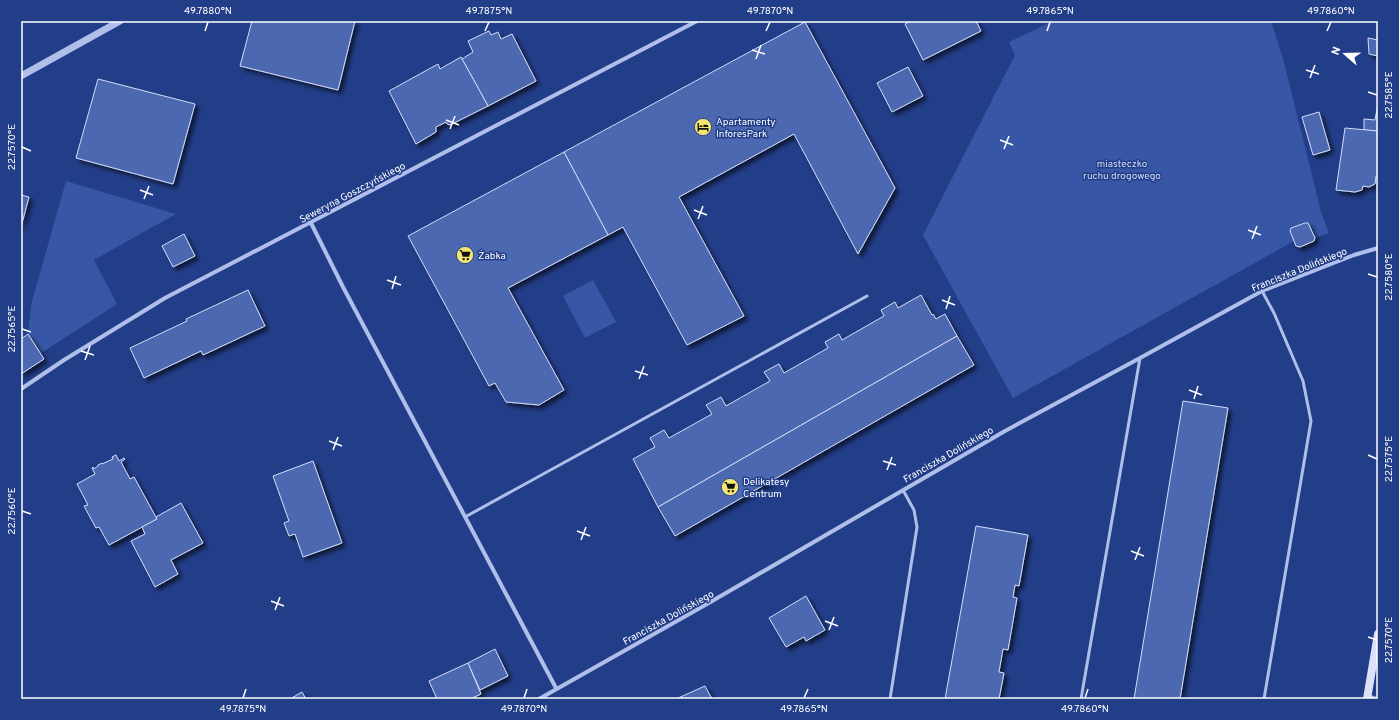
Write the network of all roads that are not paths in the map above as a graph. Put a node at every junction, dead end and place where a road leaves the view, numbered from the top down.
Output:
1 (120, 21) edge
2 (697, 21) edge
3 (109, 24) edge
4 (21, 76) edge
5 (311, 223) junction
6 (1378, 248) edge
7 (1262, 290) junction
8 (867, 296) dead end
9 (1140, 358) junction
10 (21, 389) edge
11 (903, 490) junction
12 (465, 517) junction
13 (1378, 634) edge
14 (556, 688) junction
15 (1367, 697) edge
16 (539, 699) edge
17 (890, 699) edge
18 (1081, 699) edge
19 (1264, 699) edge
20 (1378, 699) edge

1 - 3 street
2 - 5 street, Seweryna Goszczyńskiego
3 - 4 street
5 - 10 street, Seweryna Goszczyńskiego
5 - 12 street
6 - 7 street, Franciszka Dolińskiego
7 - 9 street, Franciszka Dolińskiego
7 - 19 lane
8 - 12 lane
9 - 11 street, Franciszka Dolińskiego
9 - 18 lane
11 - 14 street, Franciszka Dolińskiego
11 - 17 lane
12 - 14 street
13 - 15 main road
14 - 16 street, Franciszka Dolińskiego
15 - 20 lane

